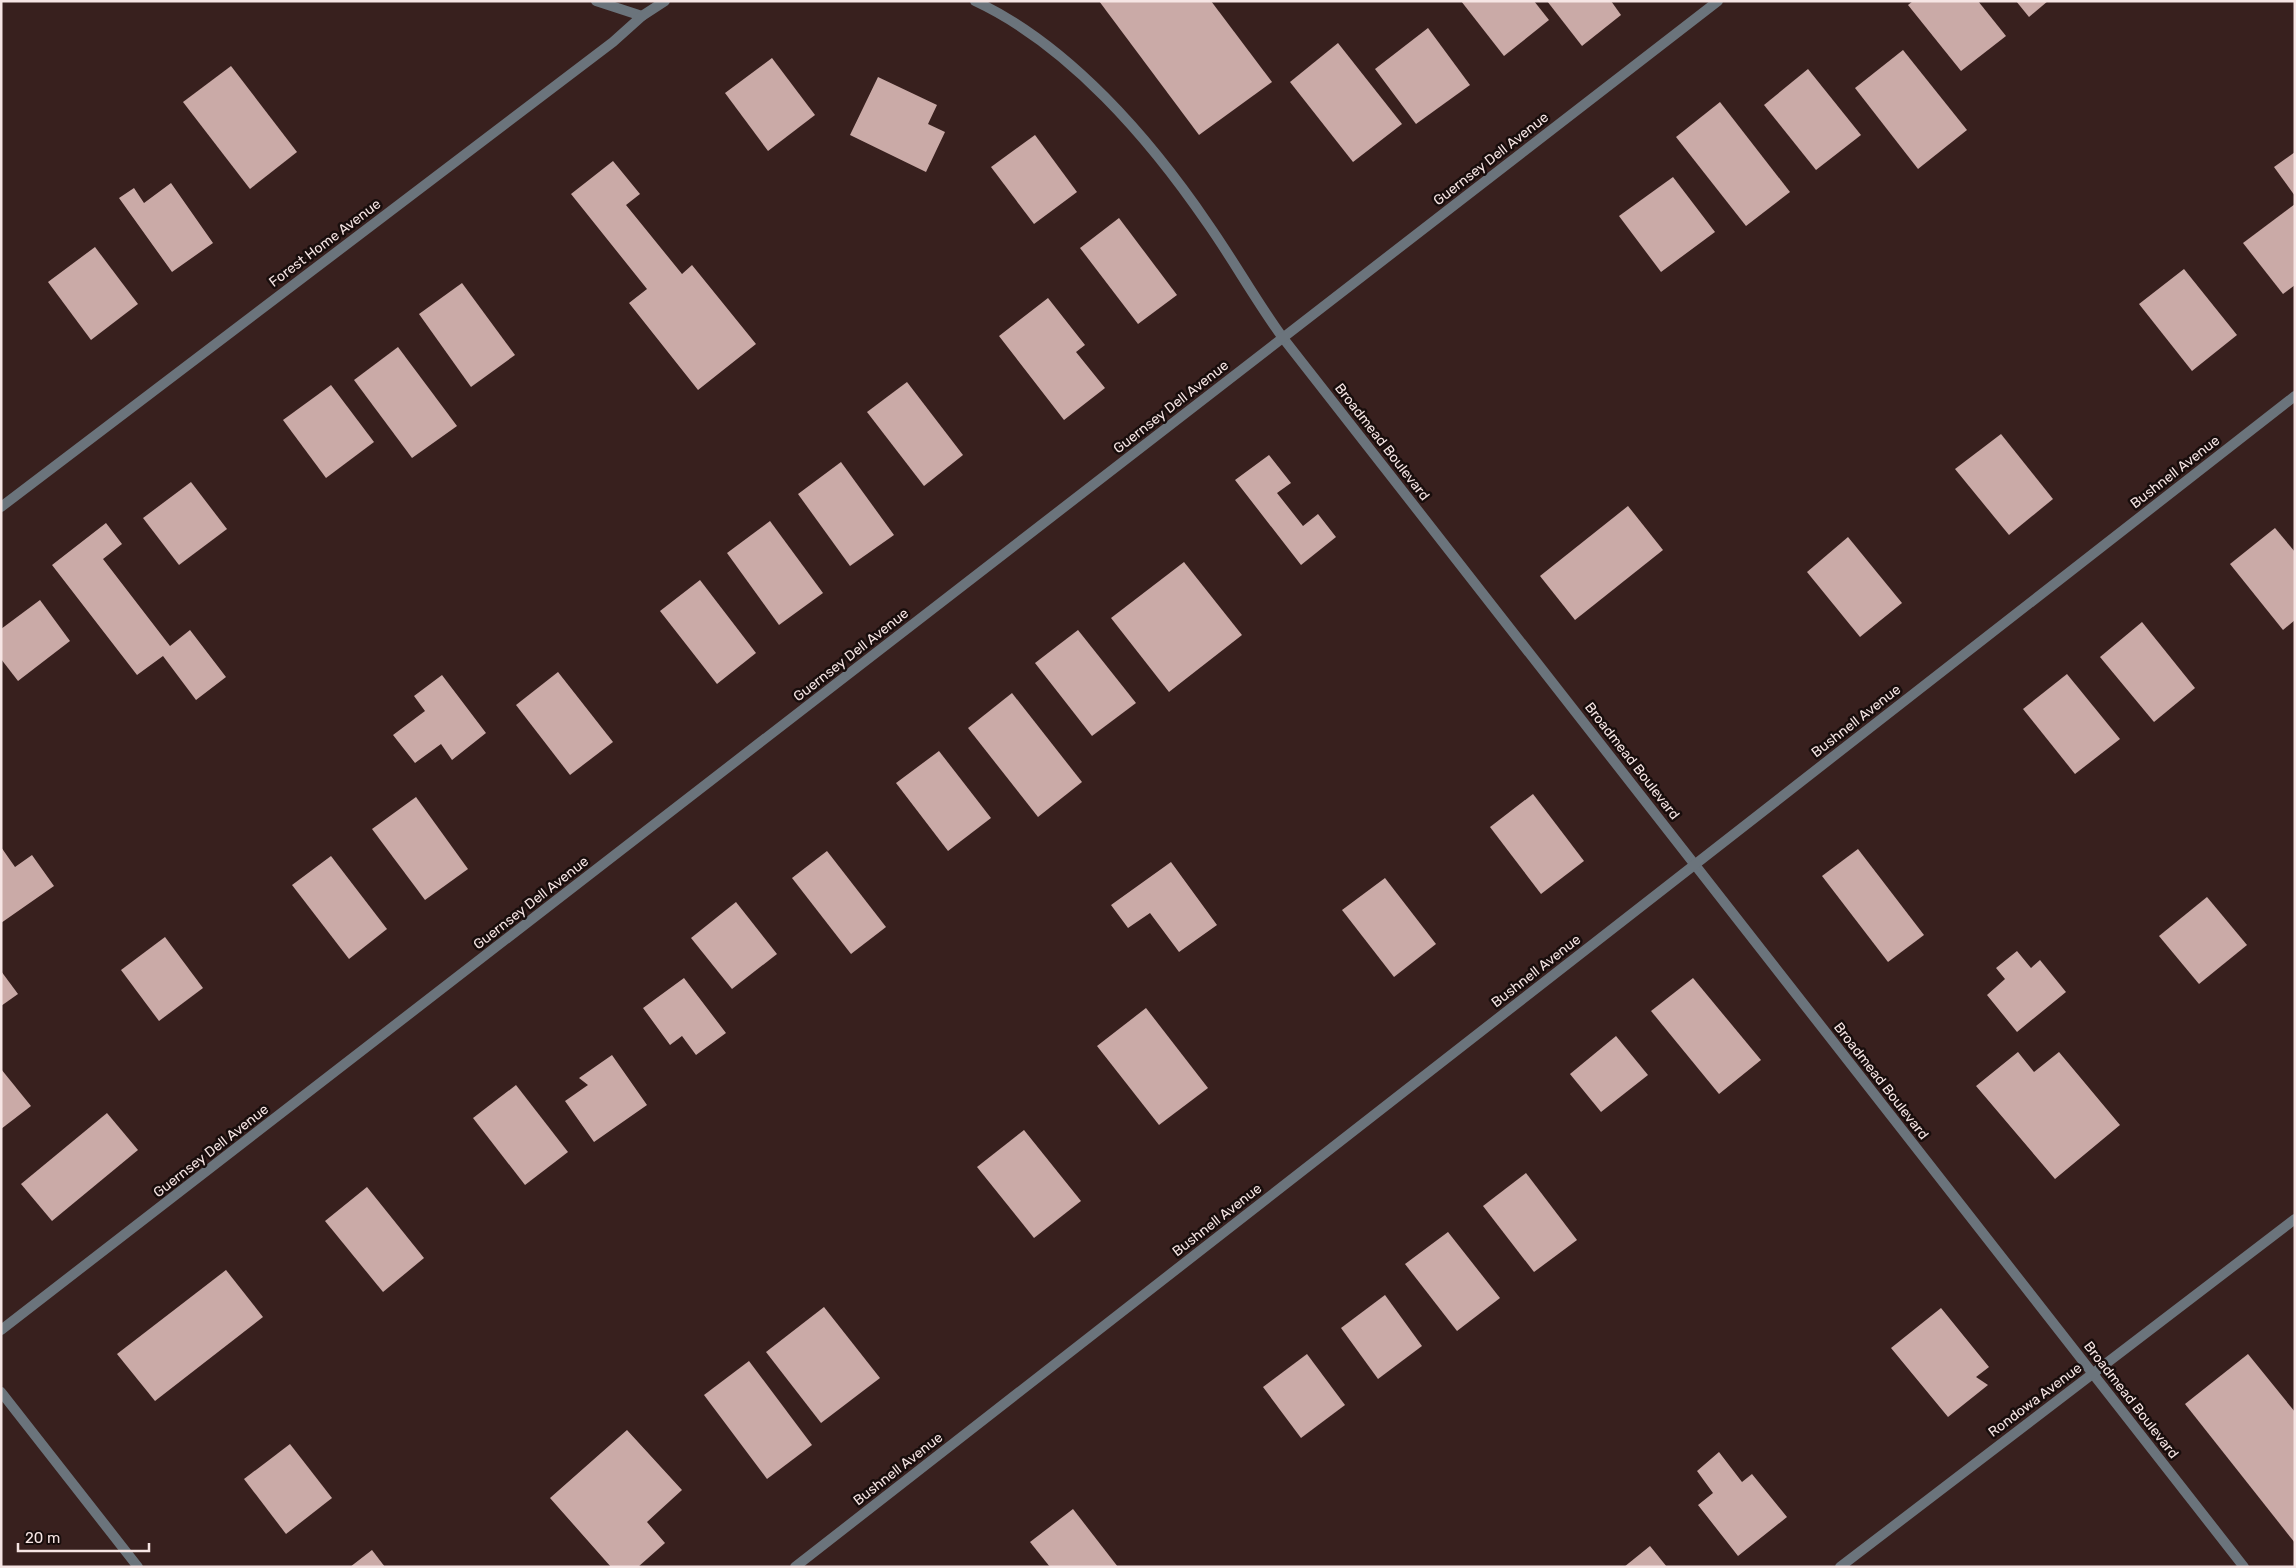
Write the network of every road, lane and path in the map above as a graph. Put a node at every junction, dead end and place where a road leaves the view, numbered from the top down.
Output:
1 (596, 1) edge
2 (664, 1) edge
3 (975, 1) edge
4 (1718, 1) edge
5 (642, 16) junction
6 (1283, 338) junction
7 (2295, 396) edge
8 (1, 507) edge
9 (1695, 864) junction
10 (2295, 1218) edge
11 (1, 1330) edge
12 (2093, 1373) junction
13 (1, 1392) edge
14 (138, 1567) edge
15 (794, 1567) edge
16 (1840, 1567) edge
17 (2244, 1567) edge

1 - 5 street
2 - 5 street, Forest Home Avenue
3 - 6 street, Broadmead Boulevard
4 - 6 street, Guernsey Dell Avenue
5 - 8 street, Forest Home Avenue
6 - 9 street, Broadmead Boulevard
6 - 11 street, Guernsey Dell Avenue
7 - 9 street, Bushnell Avenue
9 - 12 street, Broadmead Boulevard
9 - 15 street, Bushnell Avenue
10 - 12 street, Rondowa Avenue
12 - 16 street, Rondowa Avenue
12 - 17 street, Broadmead Boulevard
13 - 14 street

